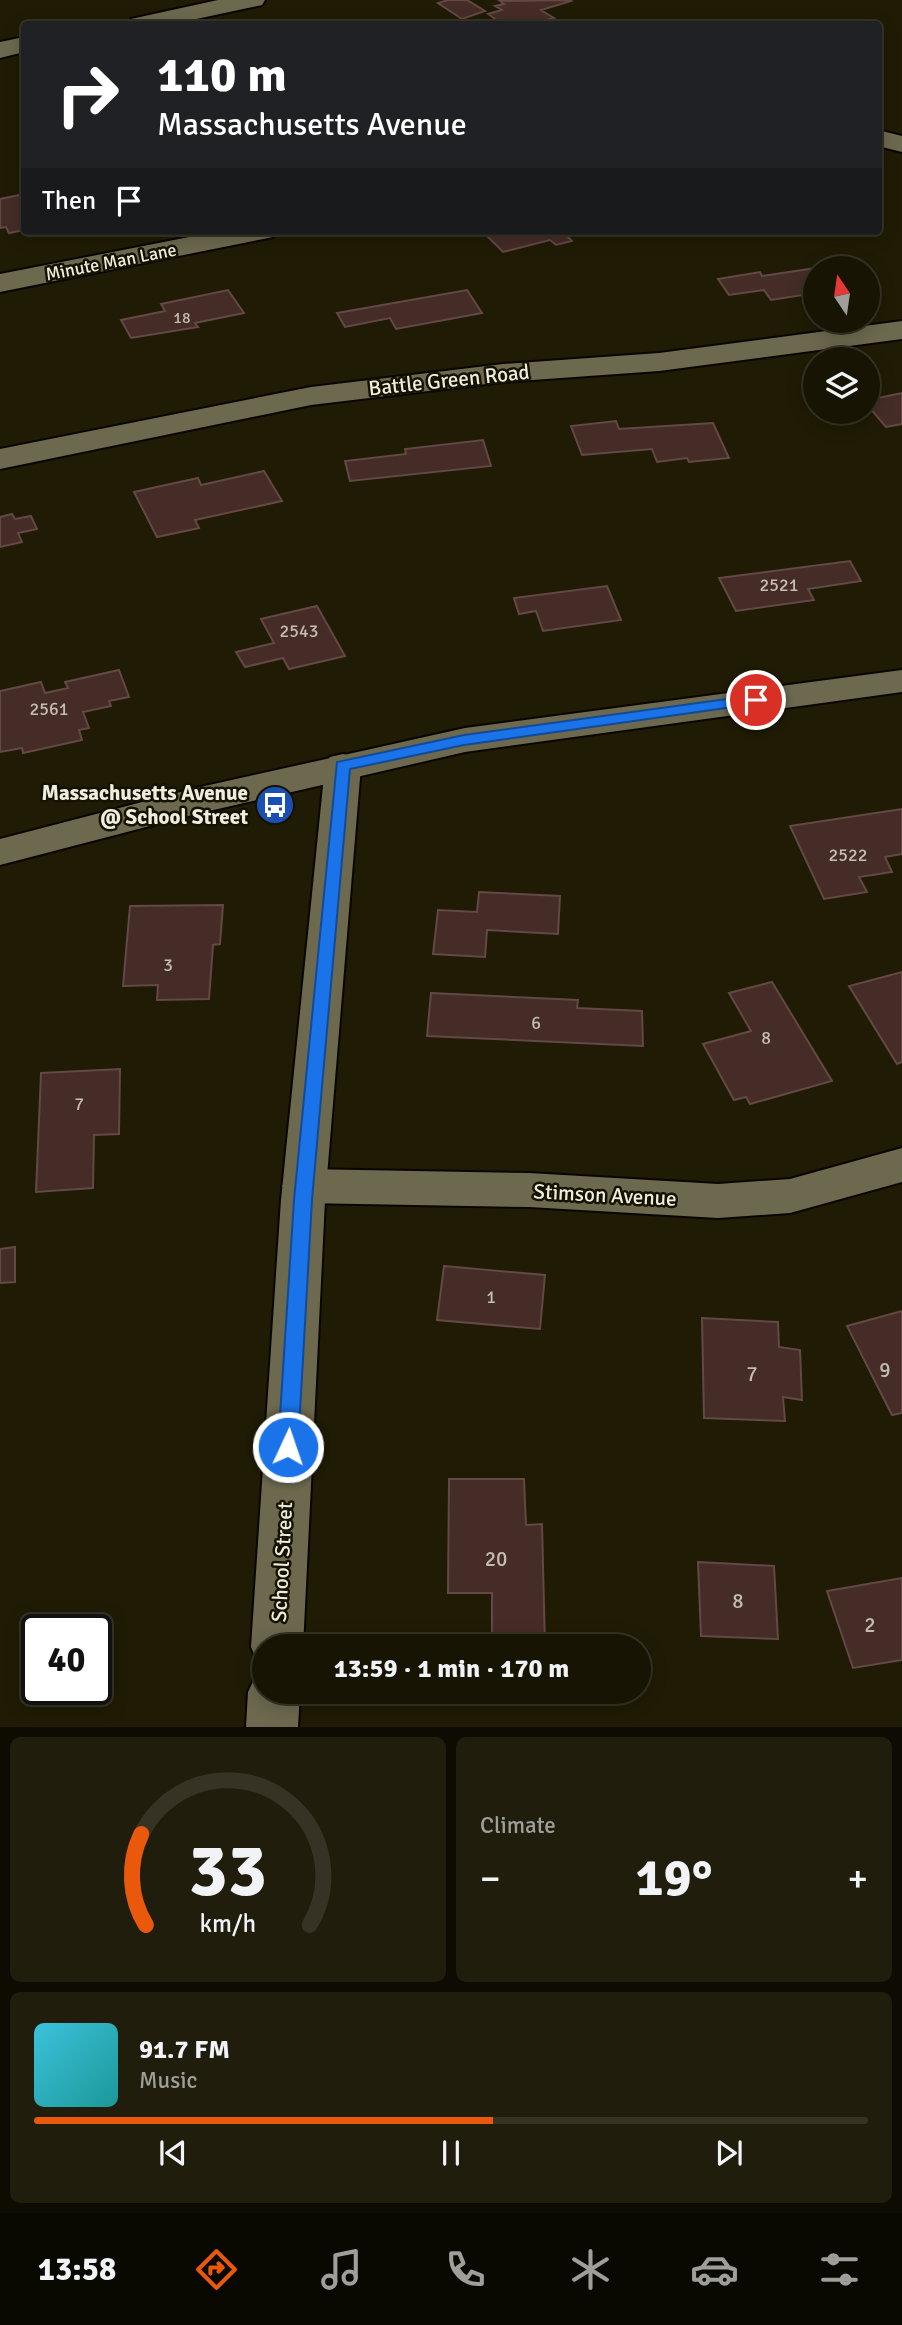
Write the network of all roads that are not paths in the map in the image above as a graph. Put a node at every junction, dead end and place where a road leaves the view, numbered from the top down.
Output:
1 (253, 0) edge
2 (154, 21) edge
3 (21, 46) edge
4 (0, 50) edge
5 (882, 139) edge
6 (902, 144) edge
7 (243, 235) edge
8 (0, 284) edge
9 (902, 330) edge
10 (0, 459) edge
11 (902, 681) edge
12 (343, 766) junction
13 (0, 852) edge
14 (902, 1165) edge
15 (304, 1186) junction
16 (278, 1634) edge
17 (273, 1704) edge
18 (272, 1727) edge

1 - 2 street
3 - 4 street
5 - 6 street
7 - 8 street, Minute Man Lane
9 - 10 street, Battle Green Road
11 - 12 street
12 - 13 street
12 - 15 street, School Street
14 - 15 street, Stimson Avenue
15 - 16 street, School Street
17 - 18 street

